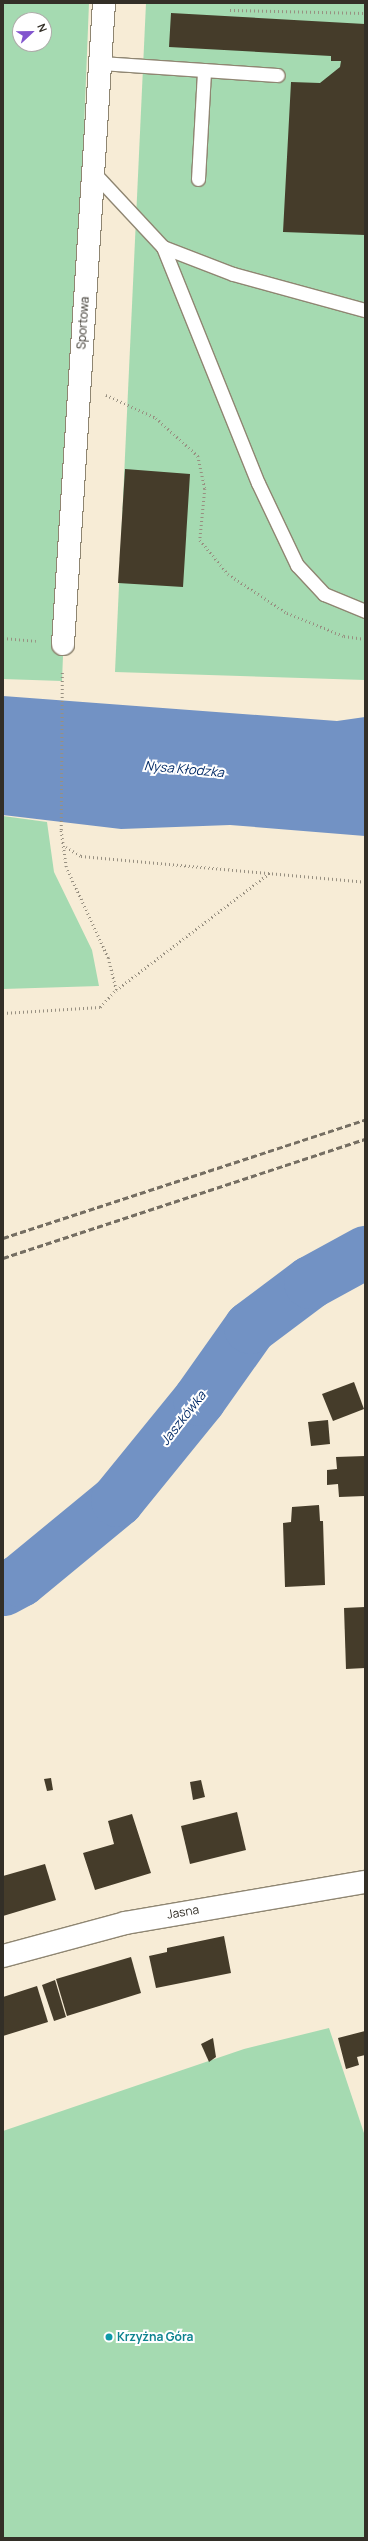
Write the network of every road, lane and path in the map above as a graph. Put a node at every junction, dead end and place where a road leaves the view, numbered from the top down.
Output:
1 (104, 3) edge
2 (230, 10) dead end
3 (365, 13) edge
4 (100, 62) junction
5 (204, 70) junction
6 (278, 75) dead end
7 (93, 172) junction
8 (198, 178) dead end
9 (163, 247) junction
10 (365, 310) edge
11 (79, 385) junction
12 (365, 611) edge
13 (3, 638) edge
14 (365, 639) edge
15 (54, 643) joint
16 (62, 681) dead end
17 (66, 847) junction
18 (271, 872) junction
19 (365, 882) edge
20 (116, 990) junction
21 (3, 1013) edge
22 (365, 1882) edge
23 (3, 1956) edge

1 - 4 street, Sportowa
2 - 3 path
4 - 5 lane
4 - 7 street, Sportowa
5 - 6 lane
5 - 8 lane
7 - 9 lane
7 - 11 street, Sportowa
9 - 10 lane
9 - 12 lane
11 - 14 path
11 - 15 street, Sportowa
13 - 15 path
16 - 17 path
17 - 18 path
17 - 20 path
18 - 19 path
18 - 20 path
20 - 21 path
22 - 23 street, Jasna

